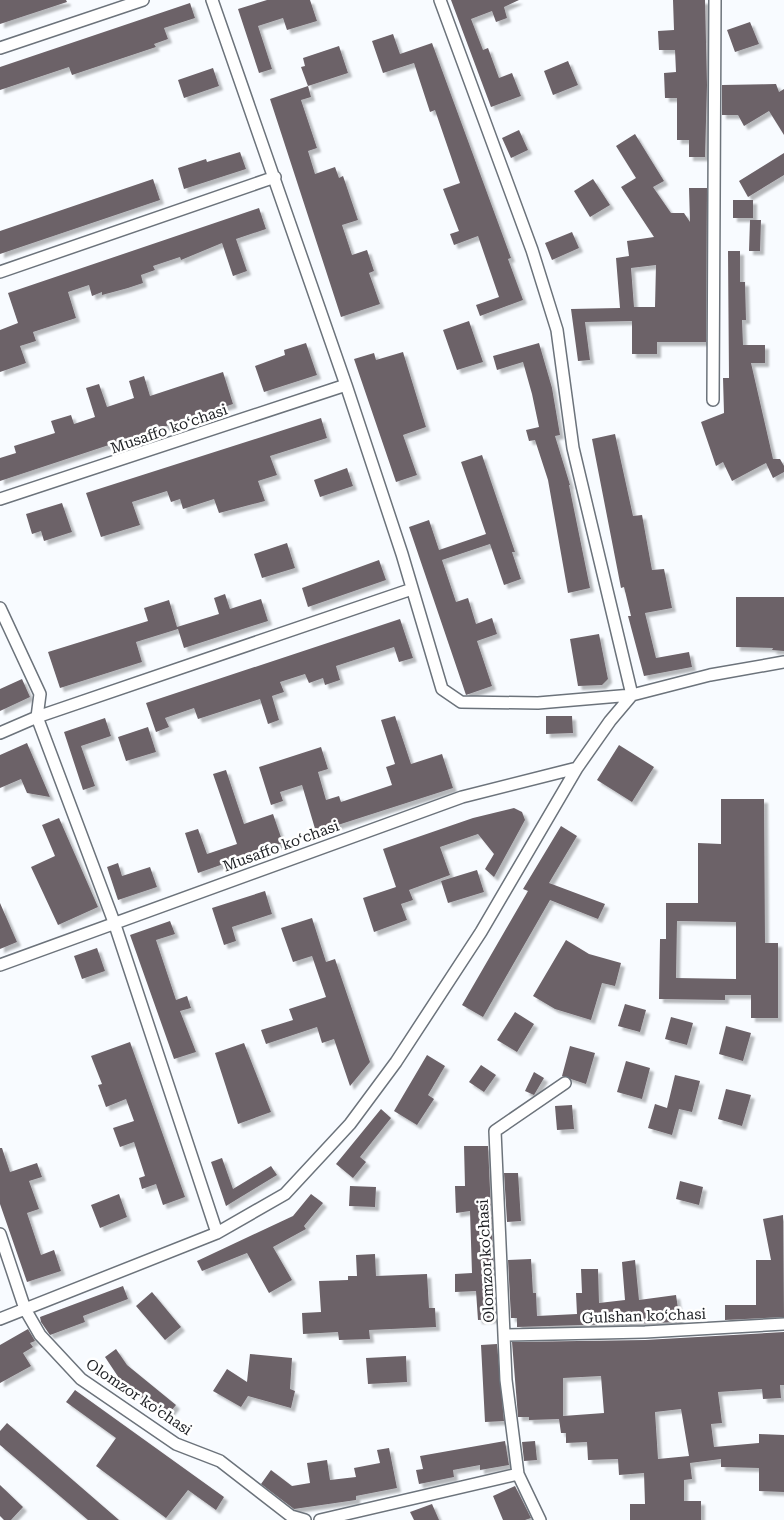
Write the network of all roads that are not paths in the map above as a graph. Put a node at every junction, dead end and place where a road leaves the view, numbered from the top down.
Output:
1 (143, 0) edge
2 (212, 0) edge
3 (440, 0) edge
4 (715, 0) edge
5 (0, 48) edge
6 (275, 177) junction
7 (0, 272) edge
8 (346, 385) junction
9 (713, 400) dead end
10 (0, 499) edge
11 (412, 589) junction
12 (0, 608) edge
13 (784, 662) edge
14 (632, 695) junction
15 (37, 717) junction
16 (0, 733) edge
17 (577, 768) junction
18 (114, 922) junction
19 (0, 965) edge
20 (565, 1083) dead end
21 (217, 1233) junction
22 (0, 1234) edge
23 (25, 1309) junction
24 (0, 1319) edge
25 (784, 1324) edge
26 (505, 1335) junction
27 (518, 1474) junction
28 (305, 1520) edge
29 (320, 1520) edge
30 (540, 1520) edge

1 - 5 street
2 - 6 street
3 - 14 street
4 - 9 street
6 - 7 street
6 - 8 street
8 - 10 street, Musaffo koʻchasi
8 - 11 street
11 - 14 street
11 - 15 street
12 - 15 street
13 - 14 street
14 - 17 street
15 - 16 street
15 - 18 street
17 - 18 street, Musaffo koʻchasi
17 - 21 street
18 - 19 street, Musaffo koʻchasi
18 - 21 street
20 - 26 street, Olomzor ko'chasi
21 - 23 street
22 - 23 street, Olomzor ko'chasi
23 - 24 street
23 - 28 street, Olomzor ko'chasi
25 - 26 street, Gulshan koʻchasi
26 - 27 street, Olomzor ko'chasi
27 - 29 street
27 - 30 street, Olomzor ko'chasi

